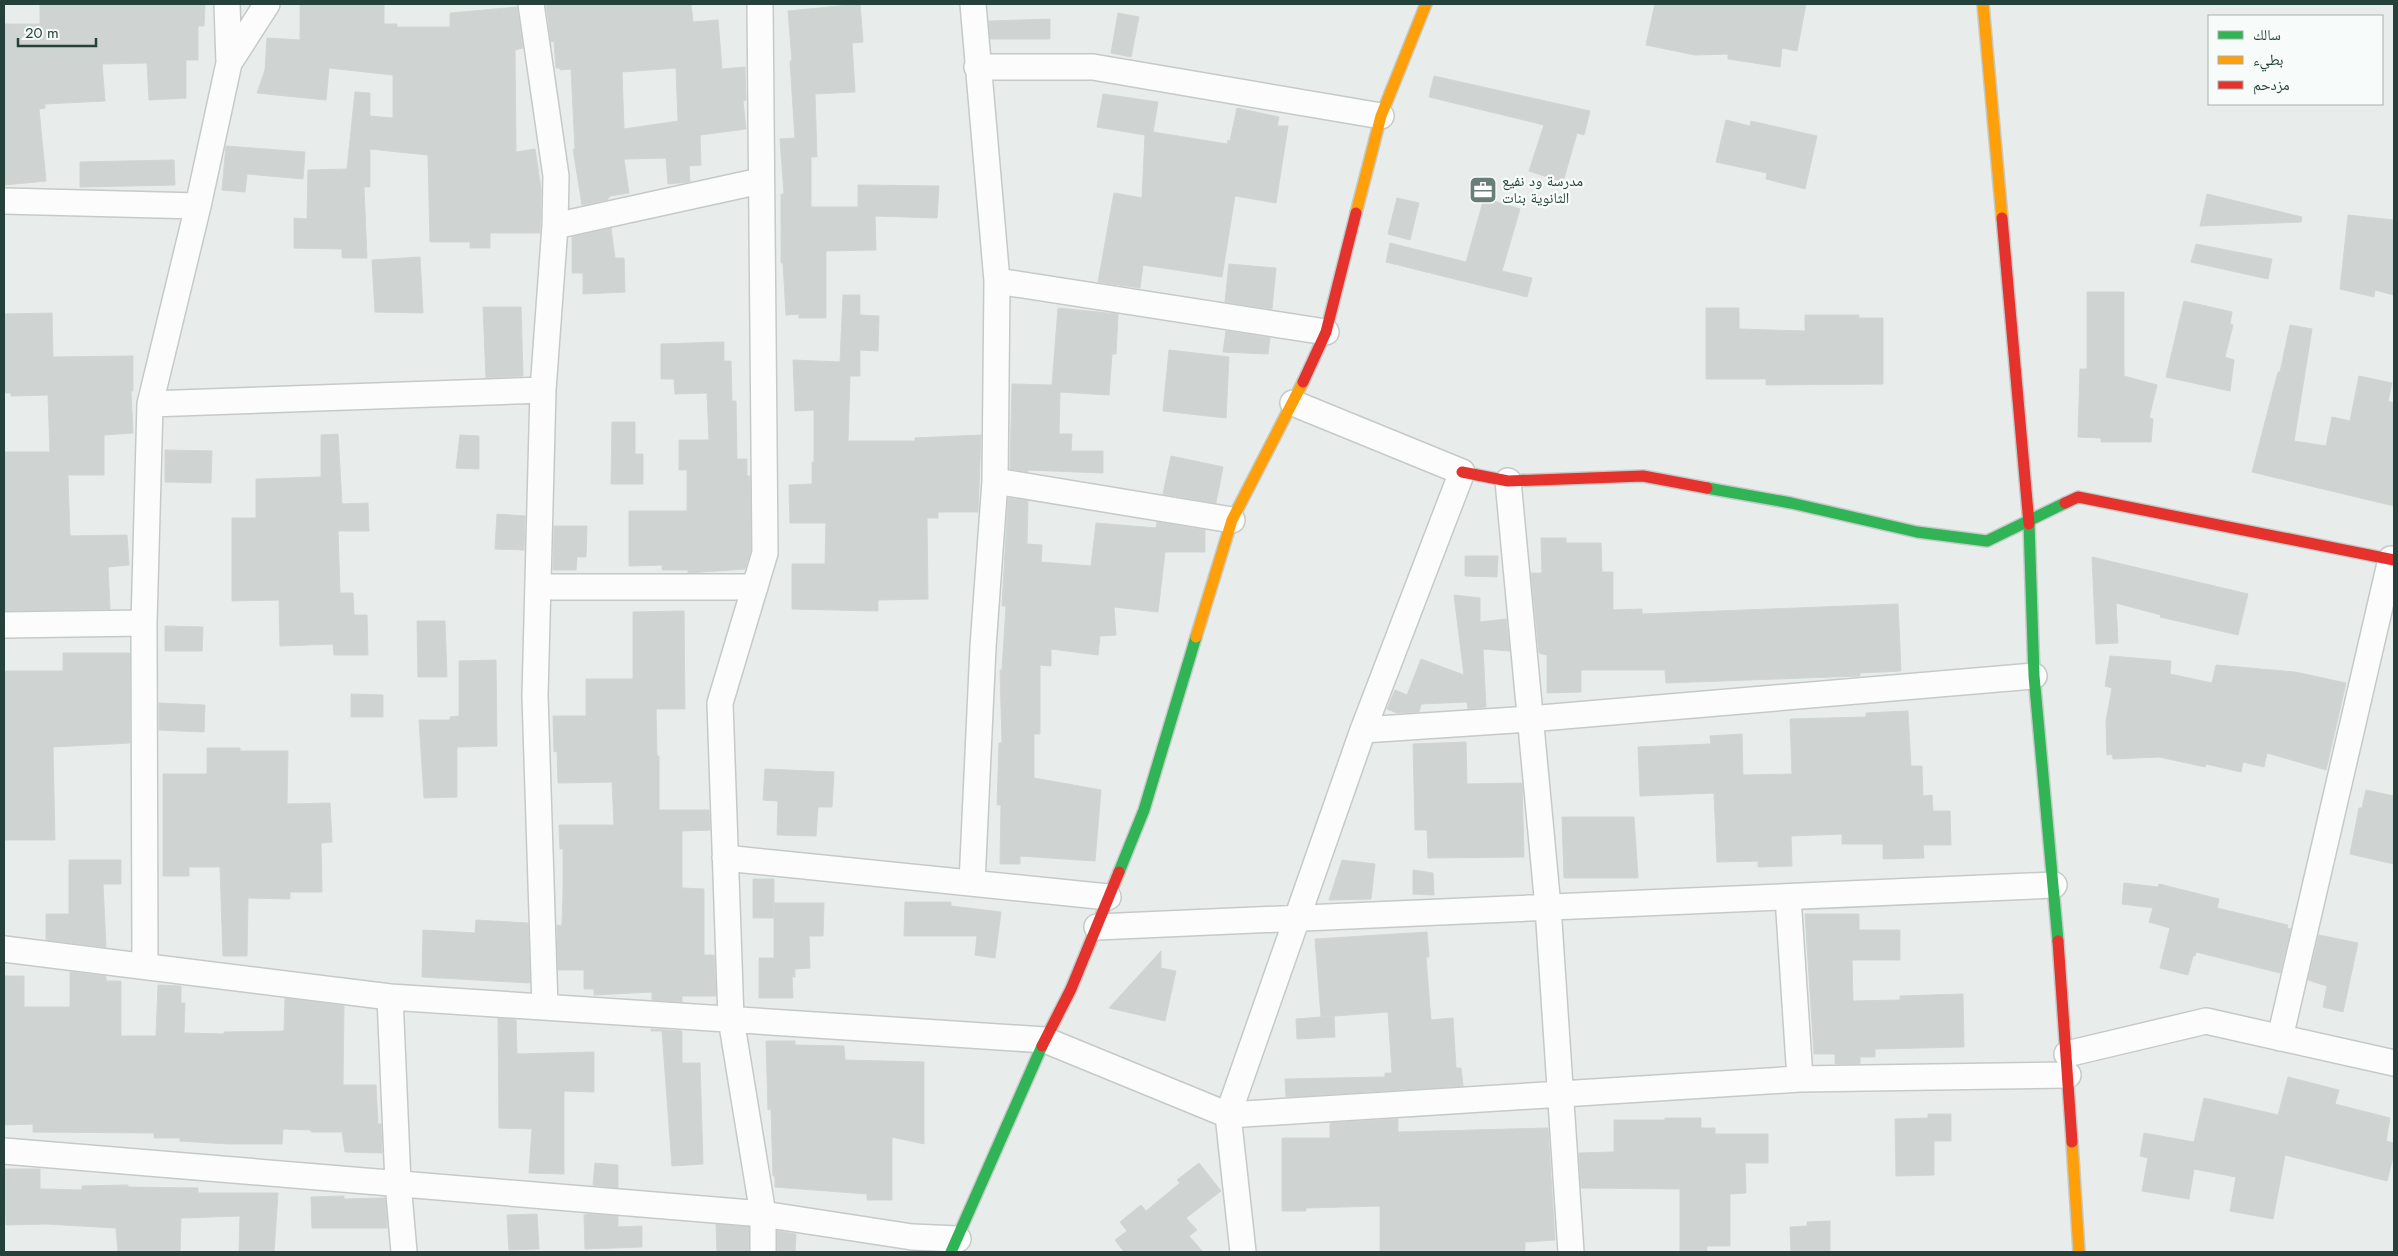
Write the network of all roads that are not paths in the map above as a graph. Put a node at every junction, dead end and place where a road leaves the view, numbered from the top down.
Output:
1 (227, 4) edge
2 (267, 4) edge
3 (532, 4) edge
4 (760, 4) edge
5 (973, 4) edge
6 (1426, 4) edge
7 (1983, 4) edge
8 (229, 63) junction
9 (977, 67) junction
10 (1382, 116) junction
11 (760, 181) junction
12 (4, 201) edge
13 (198, 206) junction
14 (555, 226) junction
15 (997, 281) junction
16 (1326, 332) junction
17 (543, 390) junction
18 (1293, 403) junction
19 (150, 404) junction
20 (1462, 472) junction
21 (994, 481) junction
22 (1508, 481) junction
23 (1232, 520) junction
24 (2029, 522) junction
25 (2393, 560) edge
26 (538, 586) junction
27 (755, 587) junction
28 (144, 623) junction
29 (4, 625) edge
30 (2034, 676) junction
31 (1528, 719) junction
32 (1363, 730) junction
33 (725, 858) junction
34 (972, 883) junction
35 (2054, 885) junction
36 (1108, 897) junction
37 (1788, 897) junction
38 (1548, 908) junction
39 (1297, 918) junction
40 (1097, 927) junction
41 (4, 949) edge
42 (144, 966) junction
43 (390, 997) junction
44 (545, 1006) junction
45 (731, 1019) junction
46 (2280, 1038) junction
47 (1044, 1040) junction
48 (2394, 1063) edge
49 (2068, 1064) junction
50 (1800, 1079) junction
51 (1560, 1094) junction
52 (1228, 1115) junction
53 (4, 1151) edge
54 (398, 1183) junction
55 (763, 1214) junction
56 (954, 1246) edge
57 (404, 1252) edge
58 (763, 1252) edge
59 (1243, 1252) edge
60 (1571, 1252) edge
61 (2079, 1252) edge

1 - 8 street
2 - 8 street
3 - 14 street
4 - 11 street
5 - 9 street
6 - 10 street
7 - 24 street
8 - 13 street
9 - 10 street
9 - 15 street
10 - 16 street
11 - 14 street
11 - 27 street
12 - 13 street
13 - 19 street
14 - 17 street
15 - 16 street
15 - 21 street
16 - 18 street
17 - 19 street
17 - 26 street
18 - 20 street
18 - 23 street
19 - 28 street
20 - 22 street
20 - 32 street
21 - 23 street
21 - 34 street
22 - 24 street
22 - 31 street
23 - 36 street
24 - 25 street
24 - 30 street
25 - 46 street
26 - 27 street
26 - 44 street
27 - 33 street
28 - 29 street
28 - 42 street
30 - 31 street
30 - 35 street
31 - 32 street
31 - 38 street
32 - 39 street
33 - 34 street
33 - 45 street
34 - 36 street
35 - 37 street
35 - 49 street
36 - 40 street
37 - 38 street
37 - 50 street
38 - 39 street
38 - 51 street
39 - 40 street
39 - 52 street
40 - 47 street
41 - 42 street
42 - 43 street
43 - 44 street
43 - 54 street
44 - 45 street
45 - 47 street
45 - 55 street
46 - 48 street
46 - 49 street
47 - 52 street
47 - 56 street
49 - 50 street
49 - 61 street
50 - 51 street
51 - 52 street
51 - 60 street
52 - 59 street
53 - 54 street
54 - 55 street
54 - 57 street
55 - 56 street
55 - 58 street

